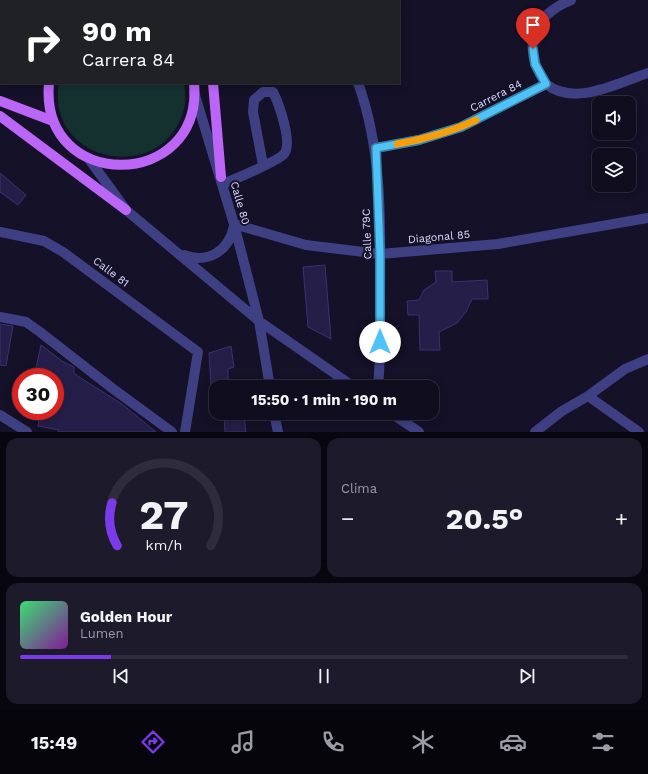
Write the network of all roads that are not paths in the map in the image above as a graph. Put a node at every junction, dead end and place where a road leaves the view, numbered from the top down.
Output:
1 (571, 0) edge
2 (648, 73) edge
3 (49, 84) edge
4 (213, 84) edge
5 (358, 84) edge
6 (546, 84) junction
7 (194, 88) edge
8 (0, 101) edge
9 (0, 116) edge
10 (53, 121) junction
11 (376, 148) junction
12 (89, 159) junction
13 (263, 165) junction
14 (222, 181) junction
15 (126, 210) junction
16 (648, 218) edge
17 (234, 224) junction
18 (0, 232) edge
19 (177, 252) junction
20 (380, 254) junction
21 (0, 317) edge
22 (259, 321) junction
23 (648, 359) edge
24 (269, 380) edge
25 (344, 380) edge
26 (378, 380) edge
27 (588, 396) junction
28 (0, 415) edge
29 (275, 420) edge
30 (401, 420) edge
31 (27, 432) edge
32 (172, 432) edge
33 (185, 432) edge
34 (278, 432) edge
35 (419, 432) edge
36 (535, 432) edge
37 (639, 432) edge

1 - 6 street
2 - 6 street
3 - 10 main road
4 - 14 main road
5 - 11 street, Calle 79C
6 - 11 street, Carrera 84
7 - 12 main road
7 - 14 street, Calle 80
8 - 10 main road
9 - 15 main road
10 - 12 main road
11 - 20 street, Calle 79C
12 - 15 street
13 - 13 street
13 - 14 street
14 - 17 street, Calle 80
15 - 19 street
16 - 20 street, Diagonal 85
17 - 19 street
17 - 20 street, Diagonal 85
17 - 22 street, Calle 80
18 - 33 street, Calle 81
19 - 22 street
20 - 26 street, Calle 79C
21 - 32 street
22 - 24 street, Calle 80
22 - 25 street
23 - 27 street
27 - 36 street
27 - 37 street
28 - 31 street
29 - 34 street
30 - 35 street

